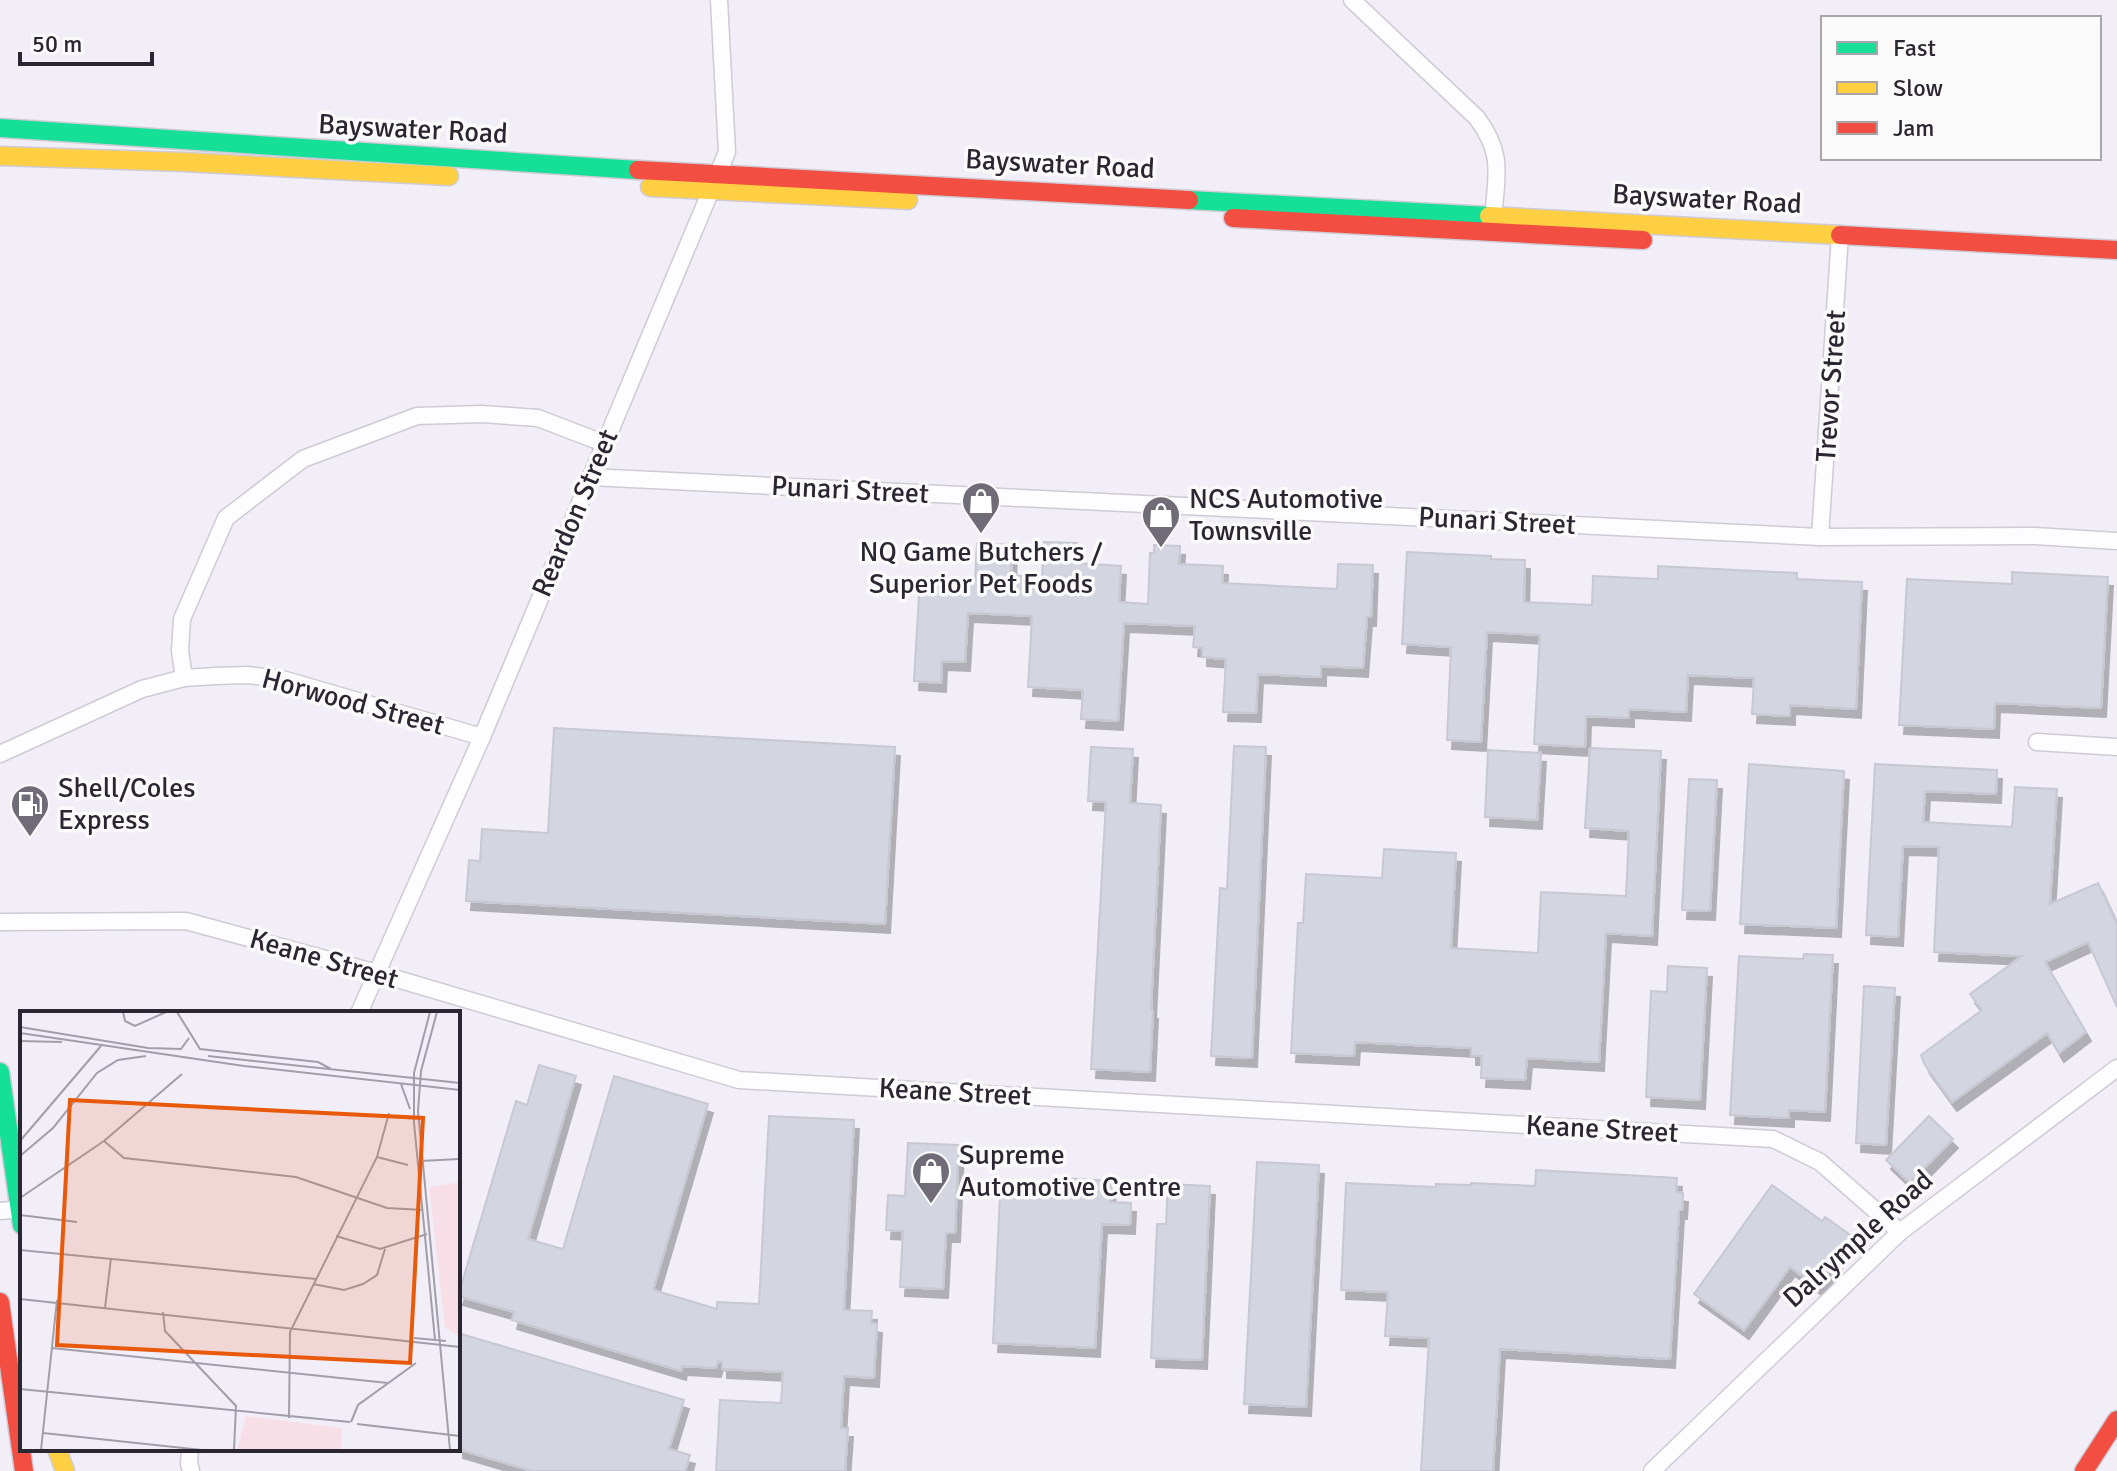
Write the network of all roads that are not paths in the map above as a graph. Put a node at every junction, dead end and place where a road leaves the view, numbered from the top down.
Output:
1 (719, 0) edge
2 (1352, 0) edge
3 (0, 128) edge
4 (0, 156) edge
5 (713, 182) junction
6 (1493, 224) junction
7 (1840, 243) junction
8 (2117, 250) edge
9 (2117, 267) edge
10 (603, 443) junction
11 (590, 477) junction
12 (1820, 537) junction
13 (2117, 541) edge
14 (184, 678) junction
15 (482, 737) junction
16 (2037, 742) dead end
17 (2117, 747) edge
18 (0, 754) edge
19 (0, 922) edge
20 (377, 973) junction
21 (360, 1011) edge
22 (2117, 1068) edge
23 (0, 1072) edge
24 (20, 1210) edge
25 (0, 1211) edge
26 (20, 1217) edge
27 (1900, 1232) junction
28 (0, 1302) edge
29 (2117, 1420) edge
30 (20, 1443) edge
31 (21, 1451) edge
32 (56, 1451) edge
33 (57, 1451) edge
34 (190, 1451) edge
35 (24, 1471) edge
36 (55, 1471) edge
37 (65, 1471) edge
38 (191, 1471) edge
39 (1652, 1471) edge
40 (2084, 1471) edge

1 - 5 street, Reardon Street
2 - 6 street
3 - 5 main road, Bayswater Road
4 - 5 main road, Bayswater Road
5 - 6 main road, Bayswater Road
5 - 10 street, Reardon Street
6 - 7 main road, Bayswater Road
7 - 8 main road, Bayswater Road
7 - 9 main road, Bayswater Road
7 - 12 street, Trevor Street
10 - 11 street, Reardon Street
10 - 14 street
11 - 12 street, Punari Street
11 - 15 street, Reardon Street
12 - 13 street, Punari Street
14 - 15 street, Horwood Street
14 - 18 street, Horwood Street
15 - 20 street, Reardon Street
16 - 17 street
19 - 20 street, Keane Street
20 - 21 street, Reardon Street
20 - 27 street, Keane Street
22 - 27 street, Dalrymple Road
23 - 24 main road
25 - 26 street
27 - 39 street, Dalrymple Road
28 - 30 main road
29 - 40 main road
31 - 35 main road
32 - 36 main road
33 - 37 main road
34 - 38 street

